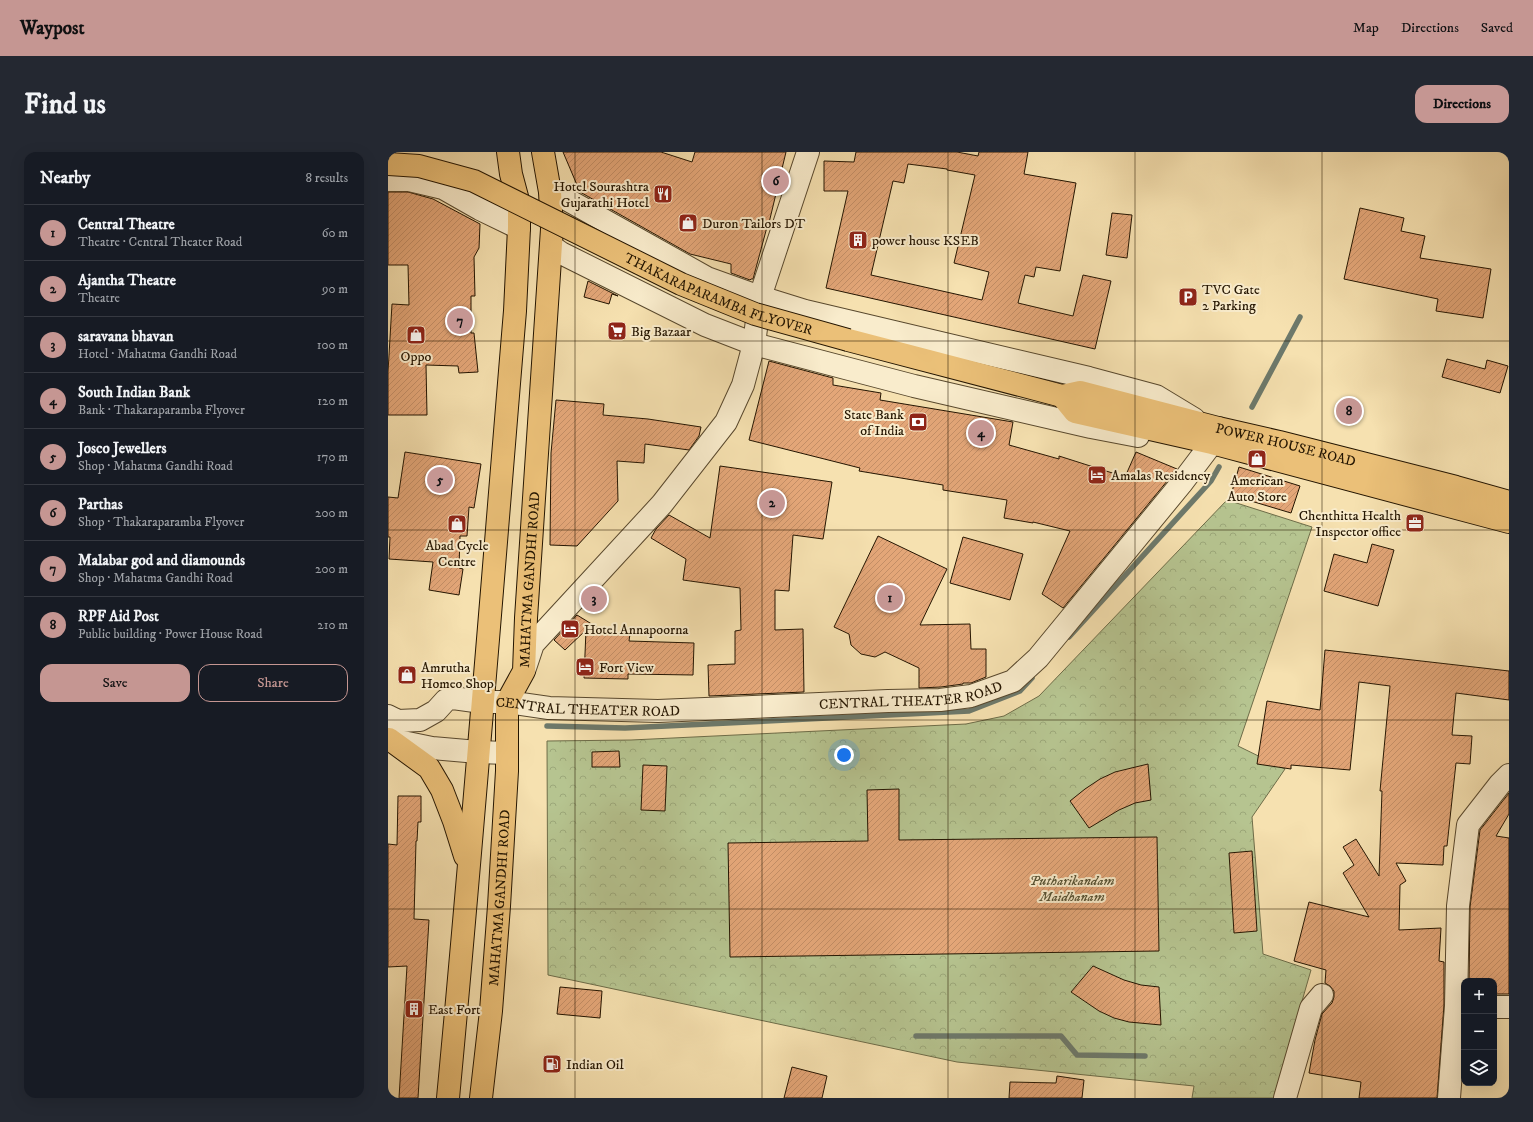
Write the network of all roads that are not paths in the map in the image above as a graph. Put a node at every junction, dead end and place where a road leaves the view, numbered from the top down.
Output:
1 (508, 152) edge
2 (543, 152) edge
3 (808, 152) edge
4 (388, 164) edge
5 (388, 180) edge
6 (550, 190) junction
7 (519, 228) junction
8 (550, 246) junction
9 (760, 297) junction
10 (754, 344) junction
11 (1062, 396) joint
12 (1206, 434) junction
13 (1509, 502) edge
14 (1509, 522) edge
15 (524, 671) junction
16 (482, 702) junction
17 (506, 702) junction
18 (388, 716) edge
19 (389, 739) edge
20 (478, 752) junction
21 (507, 753) junction
22 (1509, 776) edge
23 (469, 869) junction
24 (1322, 995) dead end
25 (1460, 1006) edge
26 (1497, 1007) edge
27 (1509, 1008) edge
28 (448, 1098) edge
29 (481, 1098) edge
30 (1285, 1098) edge
31 (1449, 1098) edge

1 - 7 main road
2 - 6 main road, MAHATMA GANDHI ROAD
3 - 9 street
4 - 11 main road, THAKARAPARAMBA FLYOVER, bridge
5 - 7 street
6 - 8 main road, MAHATMA GANDHI ROAD
6 - 9 street
7 - 16 main road
8 - 10 street
8 - 15 main road, MAHATMA GANDHI ROAD
9 - 10 street
9 - 12 street
10 - 12 street
10 - 15 street
11 - 12 main road, POWER HOUSE ROAD
12 - 13 main road, POWER HOUSE ROAD
12 - 14 main road
12 - 17 street, CENTRAL THEATER ROAD
15 - 17 main road, MAHATMA GANDHI ROAD
16 - 17 street, CENTRAL THEATER ROAD
16 - 18 street, CENTRAL THEATER ROAD
16 - 20 main road
17 - 21 main road, MAHATMA GANDHI ROAD
19 - 20 street
19 - 23 main road
20 - 21 street
20 - 23 main road
21 - 29 main road, MAHATMA GANDHI ROAD
22 - 25 street
23 - 28 main road
24 - 30 street
25 - 31 street
26 - 27 street

